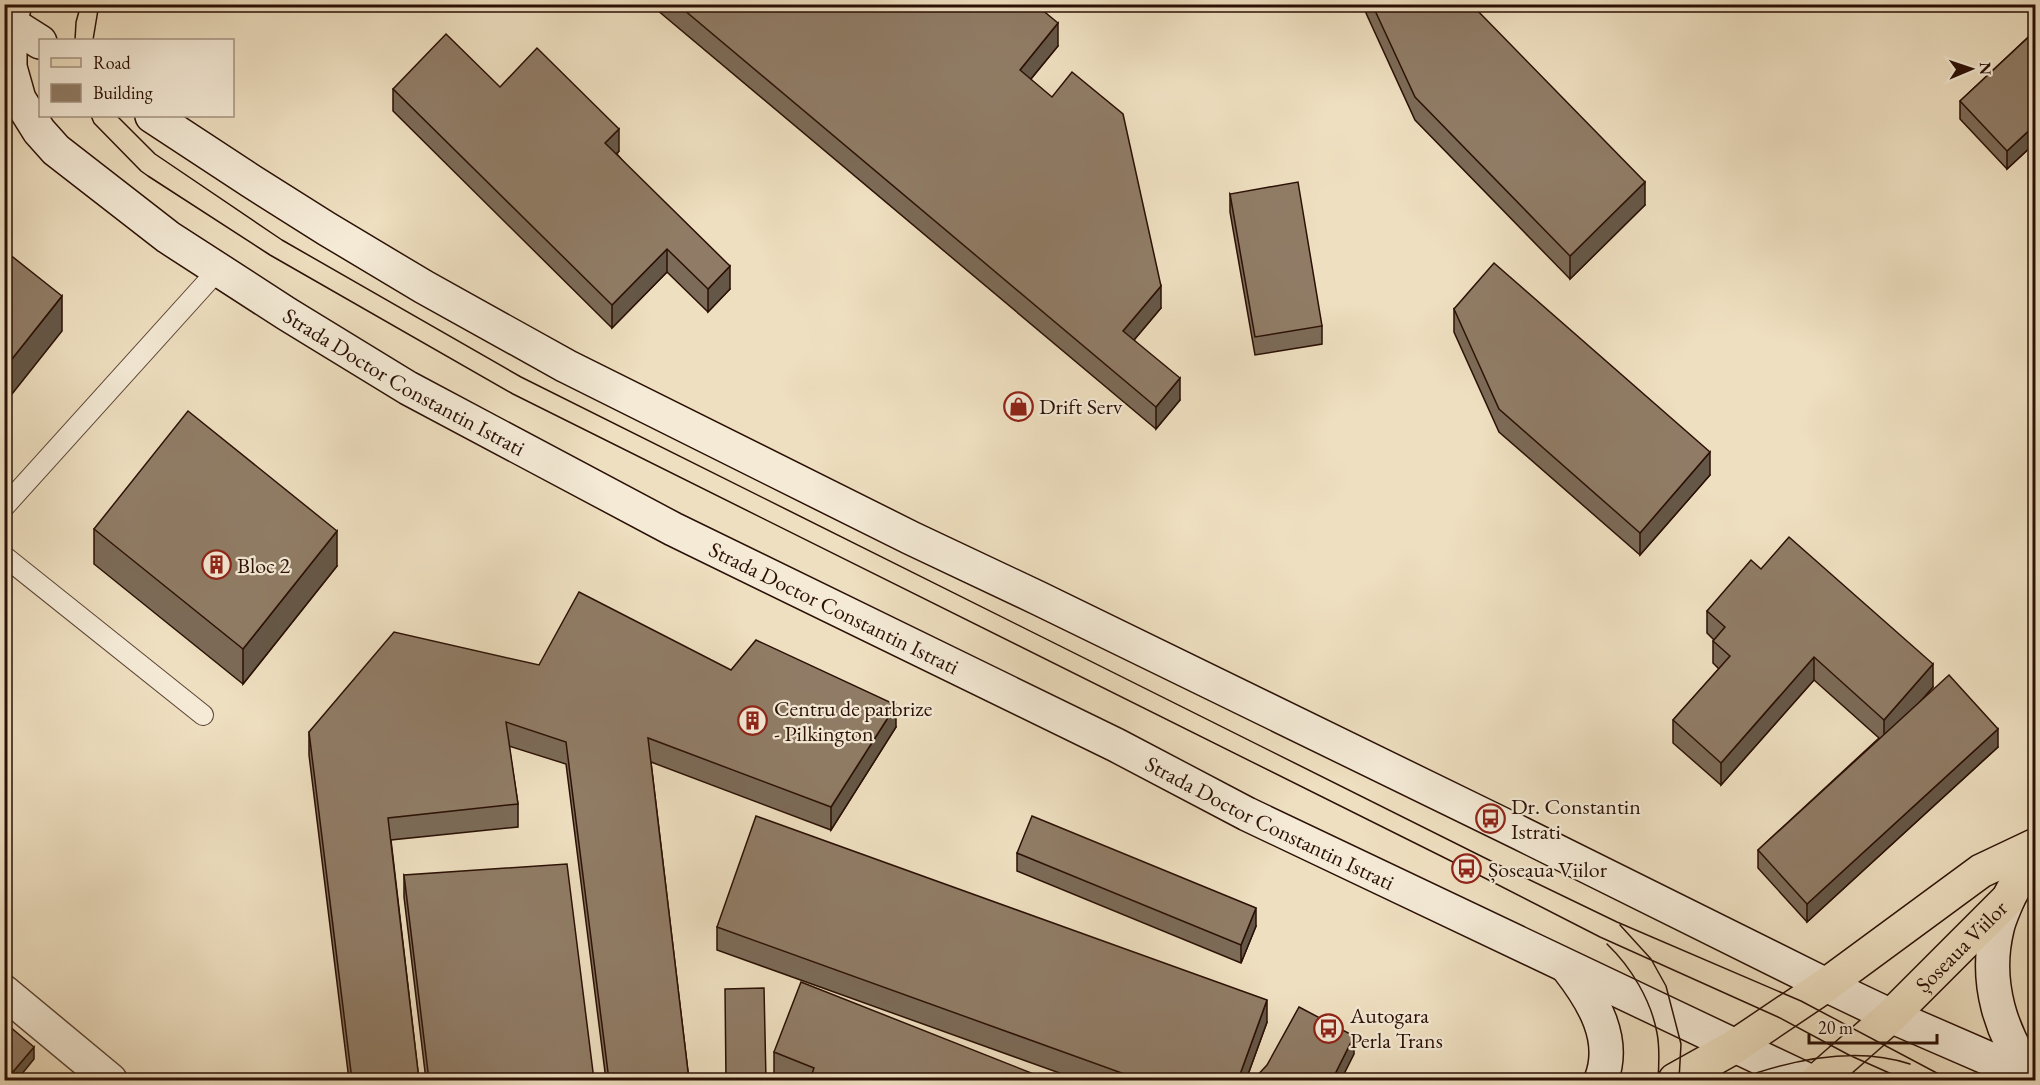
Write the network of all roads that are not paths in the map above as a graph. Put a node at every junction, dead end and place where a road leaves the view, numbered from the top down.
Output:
1 (13, 14) edge
2 (39, 41) edge
3 (154, 117) edge
4 (218, 270) junction
5 (4, 507) edge
6 (4, 556) edge
7 (203, 715) dead end
8 (2036, 846) edge
9 (2008, 899) junction
10 (1565, 964) junction
11 (1826, 985) junction
12 (4, 993) edge
13 (1891, 1016) junction
14 (1734, 1047) junction
15 (2034, 1078) edge
16 (110, 1080) edge
17 (1601, 1080) edge
18 (1676, 1080) edge
19 (1807, 1080) edge
20 (1818, 1080) edge

1 - 2 main road, Strada Doctor Constantin Istrati
1 - 4 main road, Strada Doctor Constantin Istrati
3 - 11 main road
4 - 5 lane
4 - 10 main road, Strada Doctor Constantin Istrati
6 - 7 lane
8 - 9 main road, Șoseaua Viilor
8 - 11 main road, Șoseaua Viilor
9 - 13 main road, Șoseaua Viilor
9 - 15 main road
10 - 14 main road, Strada Doctor Constantin Istrati
10 - 17 main road
11 - 13 main road
11 - 14 main road, Șoseaua Viilor
12 - 16 main road
13 - 15 main road
13 - 20 main road, Șoseaua Viilor
14 - 18 main road, Șoseaua Viilor
14 - 19 main road, Strada Doctor Constantin Istrati

